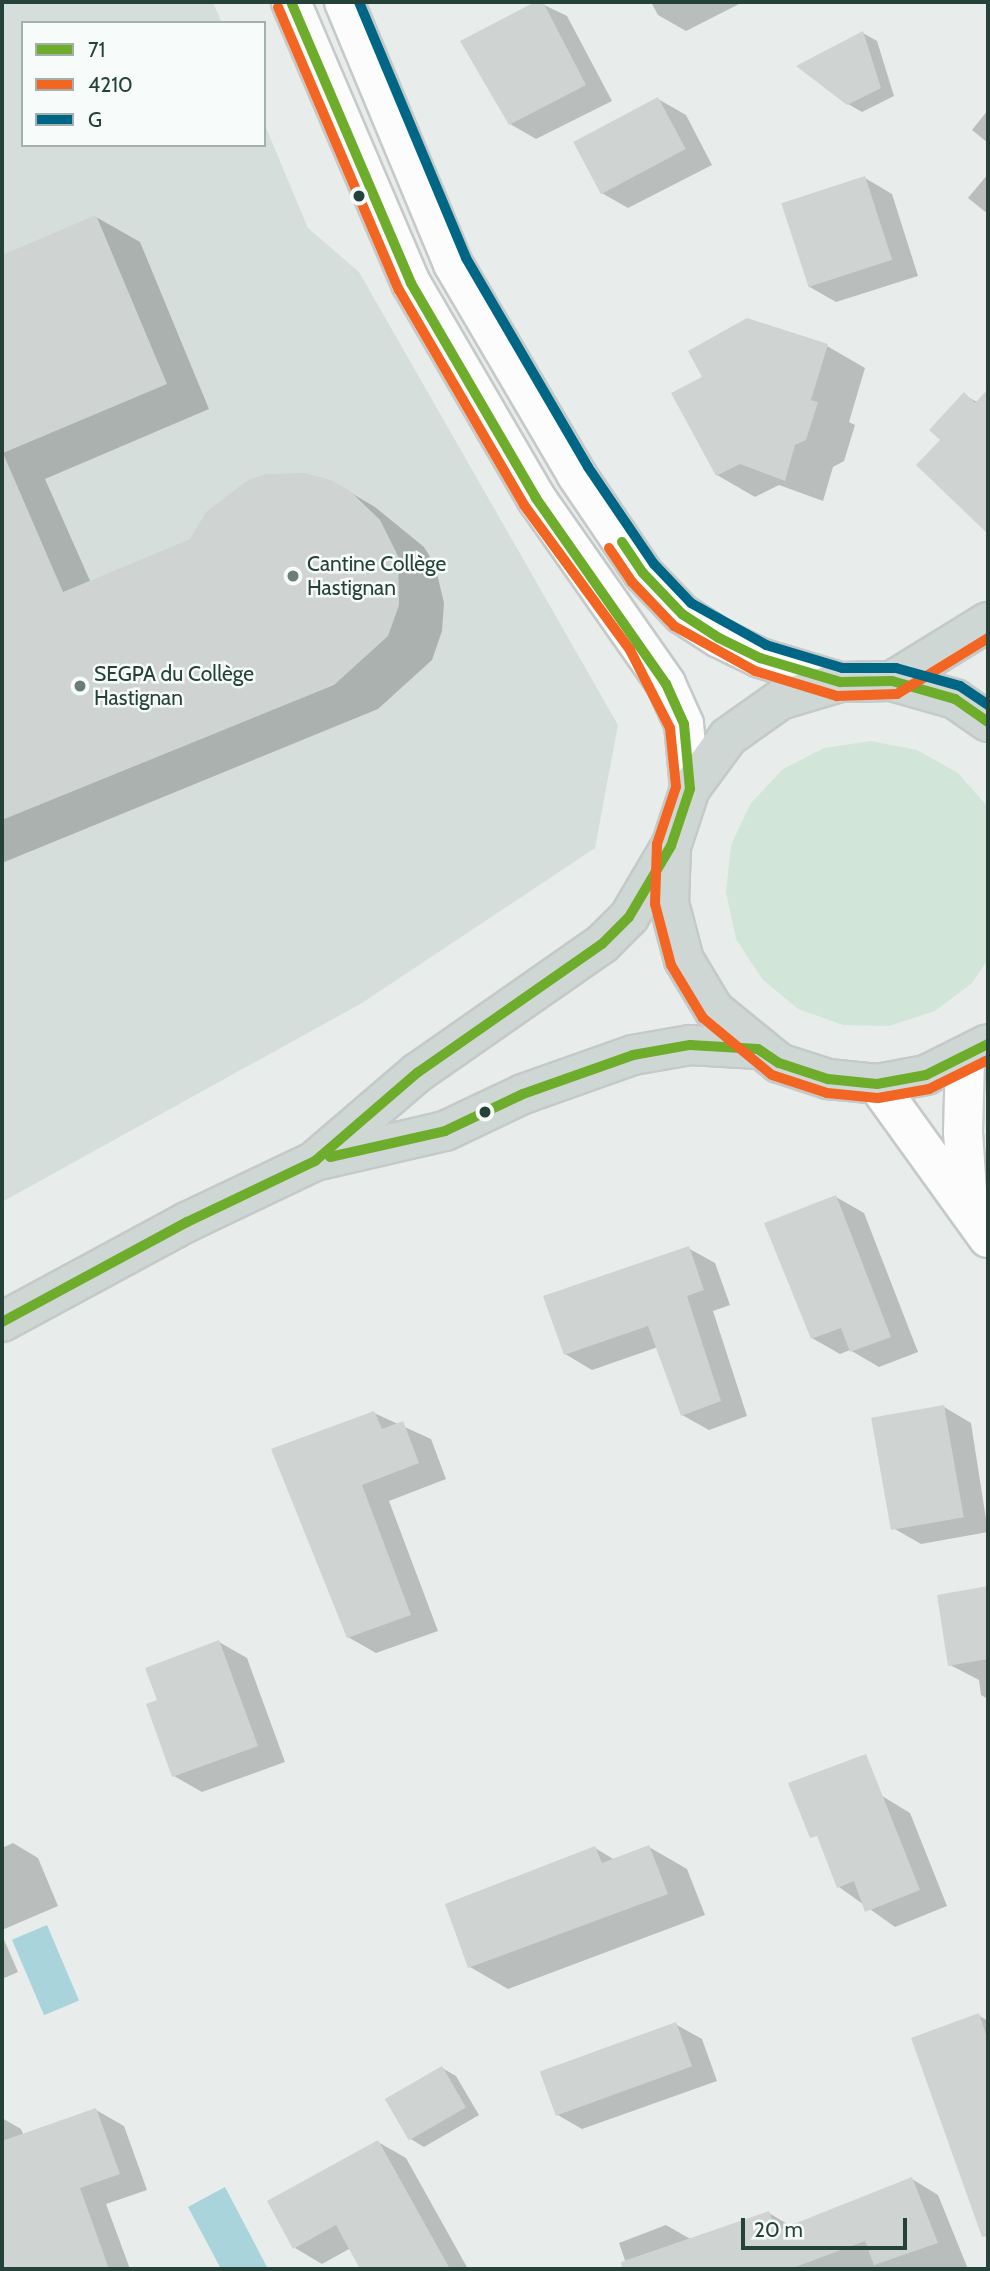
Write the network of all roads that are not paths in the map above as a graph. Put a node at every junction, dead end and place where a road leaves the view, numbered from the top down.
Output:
1 (291, 2) edge
2 (344, 2) edge
3 (988, 622) edge
4 (892, 681) junction
5 (840, 682) junction
6 (988, 722) edge
7 (690, 789) junction
8 (671, 846) junction
9 (758, 1049) junction
10 (977, 1050) edge
11 (877, 1084) junction
12 (315, 1161) junction
13 (968, 1205) junction
14 (988, 1238) edge
15 (2, 1322) edge

1 - 7 street
2 - 5 street
3 - 4 main road
4 - 5 main road
4 - 6 main road
5 - 7 main road
7 - 8 main road
8 - 9 main road
8 - 12 main road
9 - 11 main road
9 - 12 main road
10 - 11 main road
10 - 13 street
11 - 13 street
12 - 15 main road
13 - 14 street

